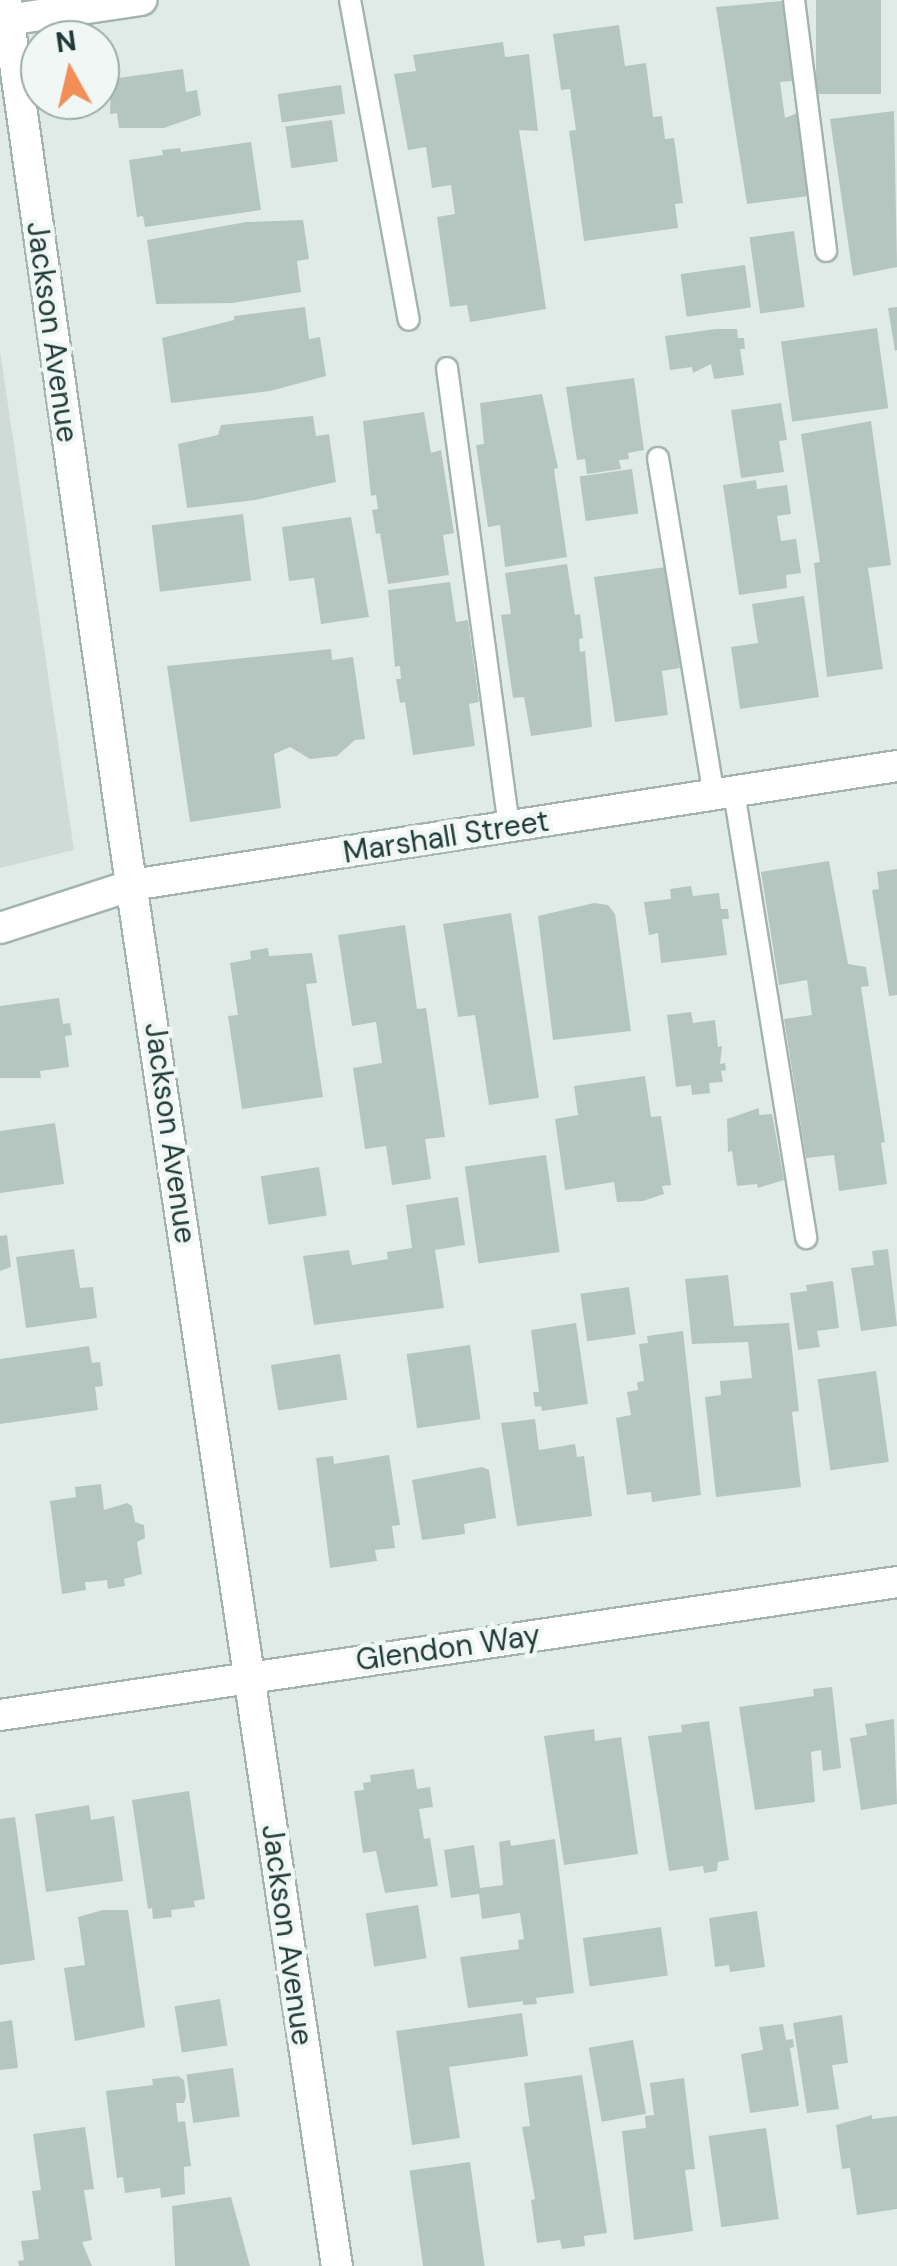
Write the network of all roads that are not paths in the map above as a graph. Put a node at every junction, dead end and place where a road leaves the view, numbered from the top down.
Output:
1 (141, 0) edge
2 (350, 0) edge
3 (794, 0) edge
4 (4, 14) edge
5 (826, 251) dead end
6 (409, 320) dead end
7 (447, 368) dead end
8 (658, 458) dead end
9 (897, 766) edge
10 (724, 794) junction
11 (510, 827) junction
12 (132, 885) junction
13 (0, 928) edge
14 (806, 1238) dead end
15 (897, 1582) edge
16 (250, 1678) junction
17 (0, 1715) edge
18 (337, 2266) edge

1 - 4 street
2 - 6 lane
3 - 5 lane
4 - 12 street, Jackson Avenue
7 - 11 lane
8 - 10 lane
9 - 10 street, Marshall Street
10 - 11 street, Marshall Street
10 - 14 lane
11 - 12 street, Marshall Street
12 - 13 street, Marshall Street
12 - 16 street, Jackson Avenue
15 - 16 street, Glendon Way
16 - 17 street, Glendon Way
16 - 18 street, Jackson Avenue

